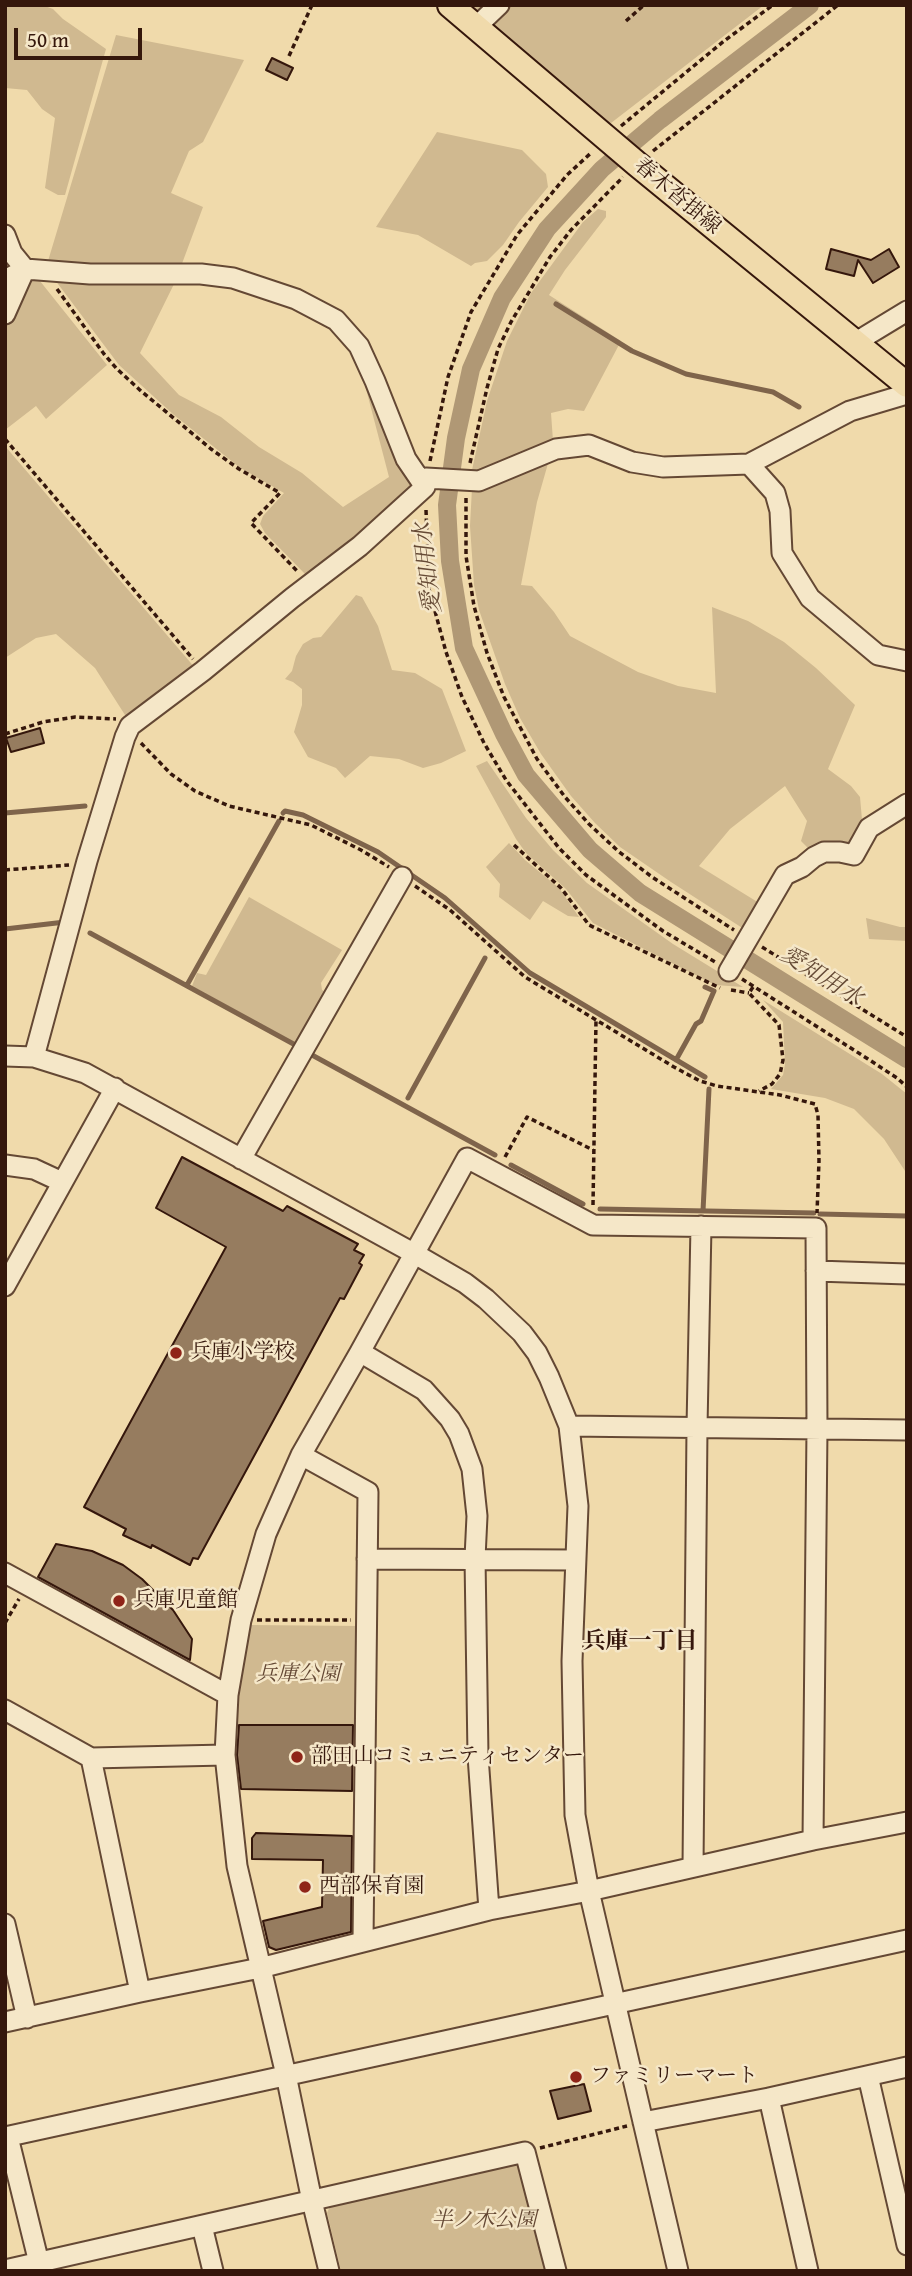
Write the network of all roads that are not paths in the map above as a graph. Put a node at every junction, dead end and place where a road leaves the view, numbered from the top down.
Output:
1 (450, 5) edge
2 (499, 5) edge
3 (476, 27) junction
4 (5, 236) edge
5 (34, 270) junction
6 (5, 280) edge
7 (907, 312) edge
8 (5, 314) edge
9 (856, 342) junction
10 (907, 385) edge
11 (907, 394) edge
12 (749, 464) junction
13 (426, 483) junction
14 (907, 661) edge
15 (907, 804) edge
16 (402, 877) road end
17 (729, 971) road end
18 (5, 1056) edge
19 (34, 1057) junction
20 (114, 1088) junction
21 (241, 1159) junction
22 (5, 1165) edge
23 (62, 1182) junction
24 (701, 1226) junction
25 (415, 1254) junction
26 (816, 1271) junction
27 (907, 1274) edge
28 (5, 1286) edge
29 (360, 1352) junction
30 (569, 1426) junction
31 (696, 1427) junction
32 (817, 1428) junction
33 (907, 1430) edge
34 (301, 1455) junction
35 (475, 1558) junction
36 (368, 1559) junction
37 (575, 1560) junction
38 (5, 1573) edge
39 (228, 1695) junction
40 (5, 1710) edge
41 (225, 1755) junction
42 (91, 1758) junction
43 (907, 1822) edge
44 (813, 1840) junction
45 (693, 1867) junction
46 (589, 1891) junction
47 (489, 1910) junction
48 (5, 1924) edge
49 (907, 1940) edge
50 (363, 1941) junction
51 (260, 1968) junction
52 (141, 1992) junction
53 (617, 2003) junction
54 (27, 2018) junction
55 (5, 2022) edge
56 (907, 2067) edge
57 (286, 2075) junction
58 (868, 2076) junction
59 (769, 2098) junction
60 (643, 2122) junction
61 (7, 2137) edge
62 (312, 2201) junction
63 (202, 2226) junction
64 (907, 2245) edge
65 (40, 2267) edge
66 (5, 2270) edge
67 (214, 2271) edge
68 (329, 2271) edge
69 (556, 2271) edge
70 (678, 2271) edge
71 (808, 2271) edge

1 - 3 main road, 春木沓掛線
2 - 3 street
3 - 9 main road, 春木沓掛線
4 - 5 street
5 - 6 street
5 - 8 street
5 - 13 street
7 - 9 street
9 - 10 main road, 春木沓掛線
11 - 12 street
12 - 13 street
12 - 14 street
13 - 19 street
15 - 17 street
16 - 21 street
18 - 19 street
19 - 20 street
20 - 21 street
20 - 23 street
21 - 25 street
22 - 23 street
23 - 28 street
24 - 25 street
24 - 26 street
24 - 31 street
25 - 29 street
25 - 30 street
26 - 27 street
26 - 32 street
29 - 34 street
29 - 35 street
30 - 31 street
30 - 37 street
31 - 32 street
31 - 45 street
32 - 33 street
32 - 44 street
34 - 36 street
34 - 39 street
35 - 36 street
35 - 37 street
35 - 47 street
36 - 50 street
37 - 46 street
38 - 39 street
39 - 41 street
40 - 42 street
41 - 42 street
41 - 51 street
42 - 52 street
43 - 44 street
44 - 45 street
45 - 46 street
46 - 47 street
46 - 53 street
47 - 50 street
48 - 54 street
49 - 53 street
50 - 51 street
51 - 52 street
51 - 57 street
52 - 54 street
53 - 57 street
53 - 60 street
54 - 55 street
56 - 58 street
57 - 61 street
57 - 62 street
58 - 59 street
58 - 64 street
59 - 60 street
59 - 71 street
60 - 70 street
61 - 65 street
62 - 63 street
62 - 68 street
62 - 69 street
63 - 65 street
63 - 67 street
65 - 66 street

